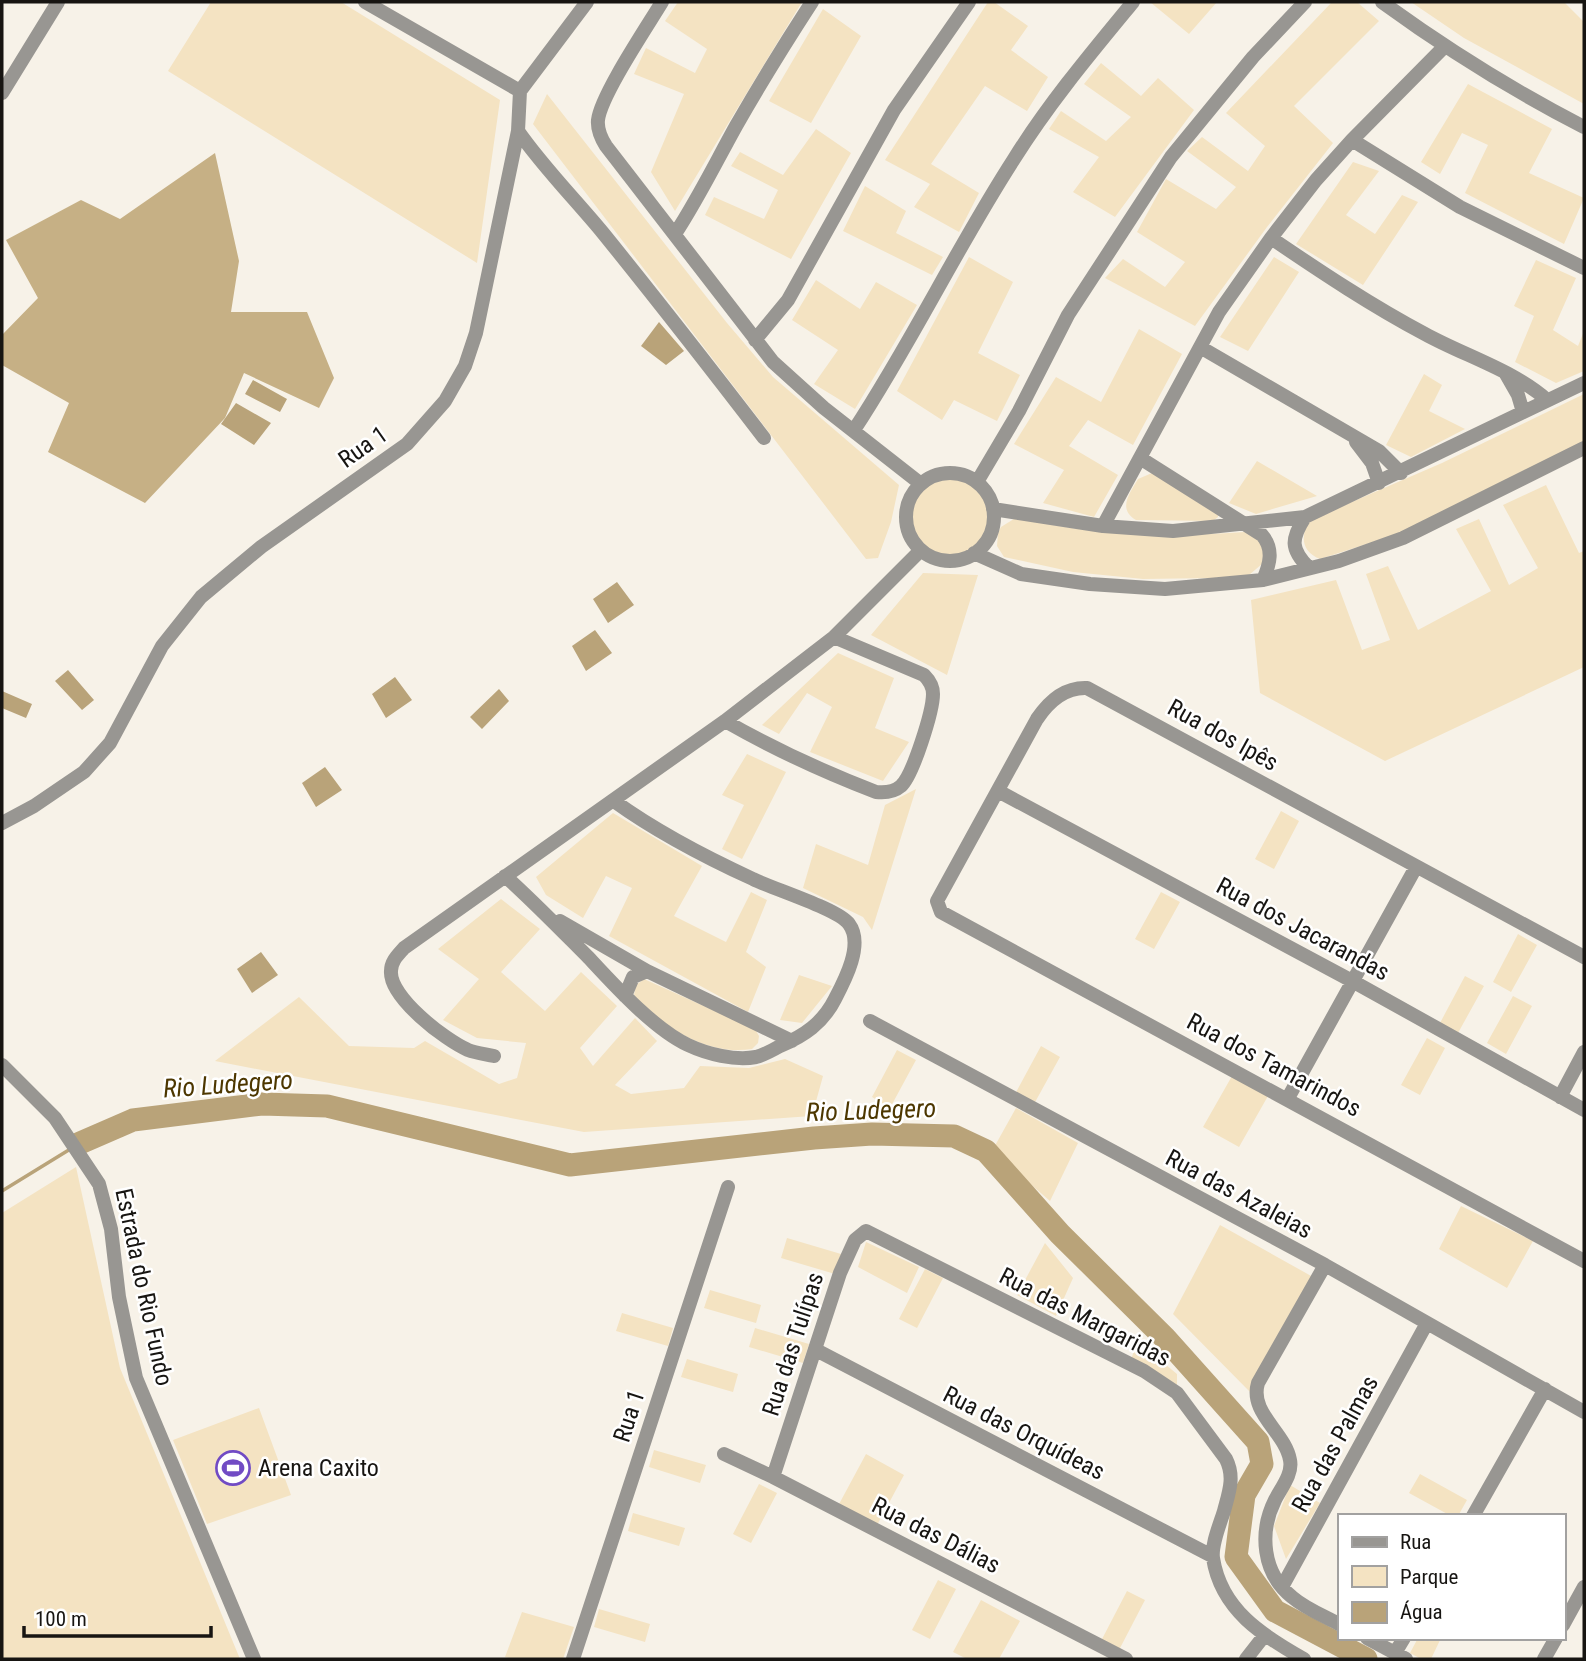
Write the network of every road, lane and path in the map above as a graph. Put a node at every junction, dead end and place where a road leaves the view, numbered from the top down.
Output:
1 (58, 2) edge
2 (365, 2) edge
3 (587, 2) edge
4 (662, 2) edge
5 (812, 2) edge
6 (969, 2) edge
7 (1133, 2) edge
8 (1305, 2) edge
9 (1382, 2) edge
10 (1444, 47) junction
11 (520, 91) junction
12 (2, 93) edge
13 (1584, 127) edge
14 (518, 131) junction
15 (1352, 141) junction
16 (675, 234) junction
17 (1271, 238) junction
18 (1584, 268) edge
19 (755, 340) junction
20 (1200, 347) junction
21 (1506, 374) junction
22 (1584, 383) edge
23 (1547, 400) junction
24 (1523, 412) junction
25 (854, 429) junction
26 (764, 438) dead end
27 (1353, 438) junction
28 (1584, 449) edge
29 (1140, 458) junction
30 (1401, 473) junction
31 (977, 482) junction
32 (1378, 483) junction
33 (921, 484) junction
34 (993, 509) junction
35 (1306, 517) junction
36 (1248, 525) junction
37 (1103, 527) junction
38 (920, 550) junction
39 (974, 553) junction
40 (1309, 568) junction
41 (1263, 580) junction
42 (834, 637) junction
43 (725, 721) junction
44 (998, 791) junction
45 (614, 801) junction
46 (2, 823) edge
47 (1416, 867) junction
48 (505, 876) junction
49 (941, 912) joint
50 (546, 914) junction
51 (1584, 957) edge
52 (647, 971) junction
53 (1354, 982) junction
54 (625, 996) junction
55 (870, 1021) dead end
56 (763, 1027) junction
57 (792, 1041) junction
58 (1584, 1052) edge
59 (494, 1056) dead end
60 (756, 1057) junction
61 (2, 1065) edge
62 (1560, 1097) junction
63 (1288, 1098) junction
64 (1584, 1111) edge
65 (728, 1187) dead end
66 (866, 1231) joint
67 (1584, 1261) edge
68 (1325, 1265) junction
69 (1427, 1323) junction
70 (816, 1350) junction
71 (1545, 1389) junction
72 (1584, 1412) edge
73 (724, 1454) dead end
74 (773, 1477) junction
75 (1474, 1514) edge
76 (1212, 1556) junction
77 (1282, 1587) junction
78 (1584, 1587) edge
79 (1565, 1621) edge
80 (1338, 1623) edge
81 (1264, 1636) junction
82 (1371, 1640) edge
83 (1555, 1640) edge
84 (1401, 1656) edge
85 (254, 1659) edge
86 (573, 1659) edge
87 (1126, 1659) edge
88 (1247, 1659) edge
89 (1304, 1659) edge
90 (1544, 1659) edge

1 - 12 street
2 - 11 street
3 - 11 street
4 - 16 street
5 - 16 street
6 - 19 street
7 - 25 street
8 - 31 street
9 - 10 street
10 - 13 street
10 - 15 street
11 - 14 street, Rua 1
14 - 26 street
14 - 46 street, Rua 1
15 - 17 street
15 - 18 street
16 - 19 street
17 - 20 street
17 - 21 street
19 - 25 street
20 - 27 street
20 - 29 street
21 - 23 street
21 - 24 street
22 - 23 street
23 - 24 street
24 - 30 street
25 - 33 street
27 - 30 street
27 - 32 street
28 - 40 street
29 - 36 street
29 - 37 street
30 - 32 street
31 - 33 street
31 - 34 street
32 - 35 street
33 - 38 street
34 - 37 street
34 - 39 street
35 - 36 street
35 - 40 street
36 - 37 street
36 - 41 street
38 - 39 street
38 - 42 street
39 - 41 street
40 - 41 street
42 - 43 street
42 - 43 street
43 - 45 street
44 - 47 street, Rua dos Ipês
44 - 49 street, Rua dos Ipês
44 - 53 street, Rua dos Jacarandas
45 - 48 street
45 - 57 street
47 - 51 street, Rua dos Ipês
47 - 53 street
48 - 50 street
48 - 59 street
49 - 63 street, Rua dos Tamarindos
50 - 52 street
50 - 54 street
52 - 54 street
52 - 56 street
53 - 62 street, Rua dos Jacarandas
53 - 63 street
54 - 60 street
55 - 68 street, Rua das Azaleias
56 - 57 street
56 - 60 street
57 - 60 street
58 - 62 street
61 - 85 street, Estrada do Rio Fundo
62 - 64 street, Rua dos Jacarandas
63 - 67 street, Rua dos Tamarindos
65 - 86 street, Rua 1
66 - 70 street, Rua das Tulípas
66 - 76 street, Rua das Margaridas
68 - 69 street, Rua das Azaleias
68 - 77 street
69 - 71 street, Rua das Azaleias
69 - 77 street, Rua das Palmas
70 - 74 street, Rua das Tulípas
70 - 76 street, Rua das Orquídeas
71 - 72 street, Rua das Azaleias
71 - 75 street
73 - 74 street, Rua das Dálias
74 - 87 street, Rua das Dálias
76 - 81 street
77 - 80 street
78 - 79 street
81 - 88 street
81 - 89 street
82 - 84 street
83 - 90 street

